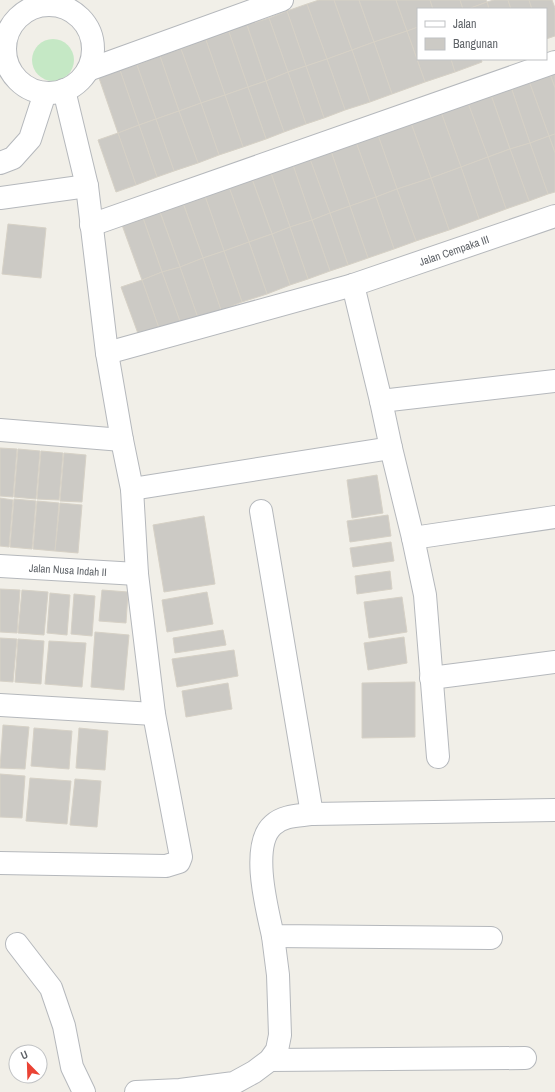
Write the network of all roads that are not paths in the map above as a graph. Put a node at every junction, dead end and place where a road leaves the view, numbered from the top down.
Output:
1 (85, 0) edge
2 (282, 0) edge
3 (38, 3) edge
4 (64, 7) junction
5 (555, 62) edge
6 (88, 70) junction
7 (54, 92) junction
8 (0, 163) edge
9 (87, 186) junction
10 (0, 198) edge
11 (555, 216) edge
12 (91, 225) junction
13 (353, 285) junction
14 (107, 353) junction
15 (555, 381) edge
16 (381, 401) junction
17 (0, 430) edge
18 (122, 440) junction
19 (390, 448) junction
20 (132, 489) junction
21 (261, 511) dead end
22 (555, 517) edge
23 (413, 538) junction
24 (0, 566) edge
25 (137, 574) junction
26 (555, 662) edge
27 (432, 678) junction
28 (0, 705) edge
29 (154, 714) junction
30 (438, 757) dead end
31 (555, 810) edge
32 (312, 814) junction
33 (0, 863) edge
34 (273, 936) junction
35 (491, 938) dead end
36 (17, 944) dead end
37 (525, 1058) dead end
38 (270, 1060) junction
39 (235, 1088) edge
40 (84, 1092) edge
41 (136, 1092) edge

1 - 4 street
2 - 6 street
3 - 4 street
3 - 7 street
4 - 6 street
5 - 12 street
6 - 7 street
7 - 8 street
7 - 9 street
9 - 10 street
9 - 12 street
11 - 13 street, Jalan Cempaka III
12 - 14 street
13 - 14 street, Jalan Cempaka III
13 - 16 street
14 - 18 street
15 - 16 street
16 - 19 street
17 - 18 street
18 - 20 street
19 - 20 street
19 - 23 street
20 - 25 street
21 - 32 street
22 - 23 street
23 - 27 street
24 - 25 street, Jalan Nusa Indah II
25 - 29 street
26 - 27 street
27 - 30 street
28 - 29 street
29 - 33 street
31 - 32 street
32 - 34 street
34 - 35 street
34 - 38 street
36 - 40 street
37 - 38 street
38 - 39 street
39 - 41 street

